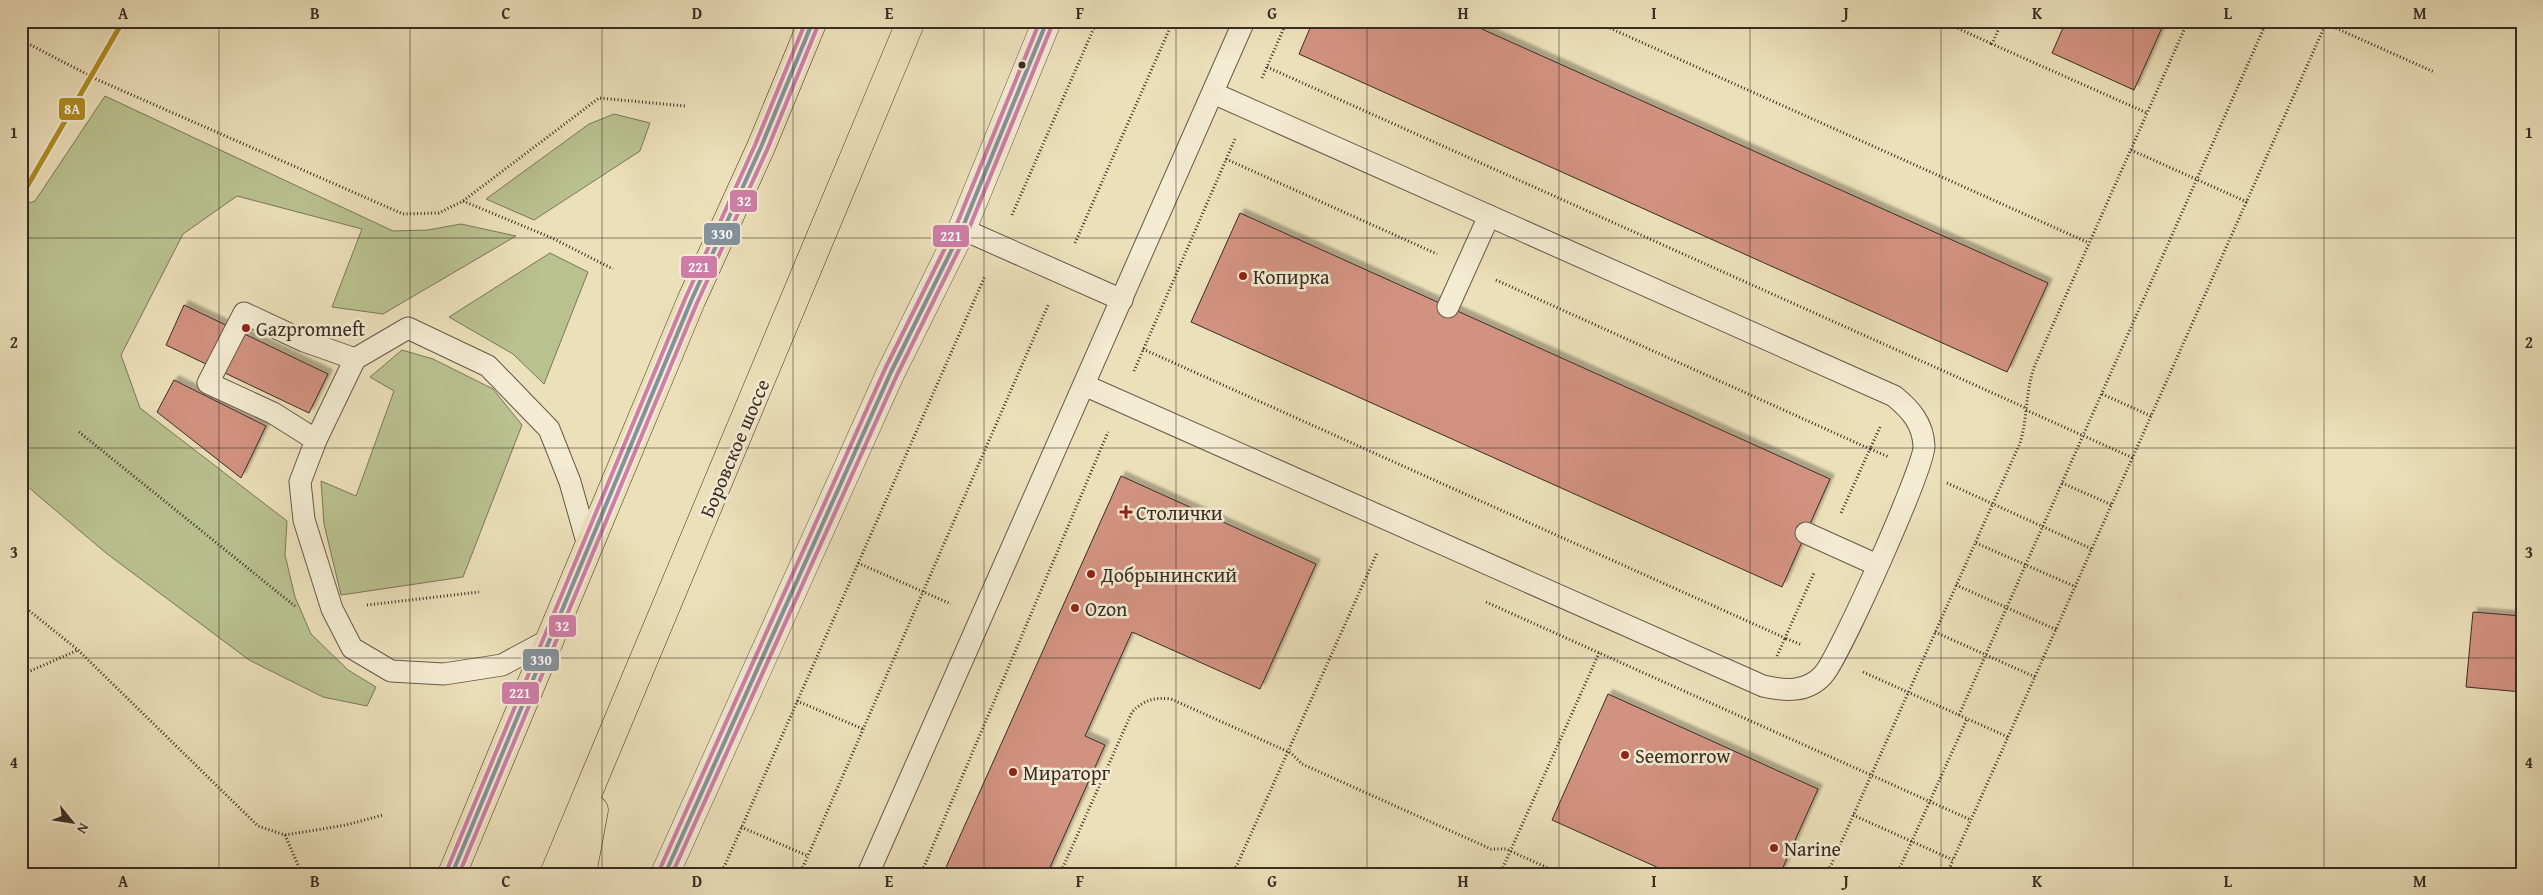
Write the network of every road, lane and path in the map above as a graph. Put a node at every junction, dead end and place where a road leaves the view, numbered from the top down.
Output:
1 (814, 21) edge
2 (911, 21) edge
3 (1047, 21) edge
4 (1097, 21) edge
5 (1172, 21) edge
6 (1244, 21) edge
7 (1287, 21) edge
8 (1594, 21) edge
9 (1942, 21) edge
10 (2002, 21) edge
11 (2188, 21) edge
12 (2267, 21) edge
13 (2320, 21) edge
14 (2326, 23) edge
15 (21, 40) edge
16 (1992, 44) junction
17 (1267, 67) junction
18 (2434, 72) dead end
19 (1213, 93) junction
20 (685, 106) dead end
21 (1248, 109) junction
22 (2147, 114) junction
23 (2131, 150) junction
24 (1226, 159) junction
25 (2197, 179) junction
26 (462, 201) junction
27 (2247, 202) junction
28 (1489, 216) junction
29 (962, 229) junction
30 (2089, 243) junction
31 (999, 245) junction
32 (1466, 267) junction
33 (613, 269) dead end
34 (1062, 273) junction
35 (1122, 300) junction
36 (1448, 307) dead end
37 (1144, 349) junction
38 (355, 359) junction
39 (1084, 385) junction
40 (2102, 394) junction
41 (1121, 402) junction
42 (2026, 409) junction
43 (2151, 416) junction
44 (79, 432) dead end
45 (1117, 436) dead end
46 (2083, 436) junction
47 (316, 440) junction
48 (2132, 458) junction
49 (2062, 482) junction
50 (2112, 504) junction
51 (1806, 533) dead end
52 (1828, 543) junction
53 (1976, 543) junction
54 (589, 549) junction
55 (1368, 549) dead end
56 (1377, 553) junction
57 (1386, 557) dead end
58 (858, 563) junction
59 (1877, 565) junction
60 (2026, 565) junction
61 (1956, 585) junction
62 (2076, 587) junction
63 (478, 592) dead end
64 (923, 592) junction
65 (1483, 601) dead end
66 (21, 604) edge
67 (365, 606) dead end
68 (2007, 607) junction
69 (300, 611) dead end
70 (981, 618) junction
71 (2057, 630) junction
72 (1935, 632) junction
73 (552, 638) junction
74 (78, 650) junction
75 (1599, 653) junction
76 (1986, 655) junction
77 (21, 675) edge
78 (2035, 678) junction
79 (797, 701) junction
80 (1967, 719) junction
81 (863, 730) junction
82 (2008, 737) junction
83 (1288, 752) junction
84 (603, 759) junction
85 (1871, 775) junction
86 (1929, 802) junction
87 (383, 814) dead end
88 (1853, 815) junction
89 (1971, 820) junction
90 (741, 827) junction
91 (285, 835) junction
92 (1912, 841) junction
93 (1510, 851) junction
94 (808, 856) junction
95 (1953, 860) junction
96 (302, 874) edge
97 (452, 874) edge
98 (554, 874) edge
99 (582, 874) edge
100 (665, 874) edge
101 (721, 874) edge
102 (800, 874) edge
103 (868, 874) edge
104 (921, 874) edge
105 (1060, 874) edge
106 (1233, 874) edge
107 (1500, 874) edge
108 (1561, 874) edge
109 (1827, 874) edge
110 (1897, 874) edge
111 (1947, 874) edge

1 - 54 main road
2 - 84 main road, Боровское шоссе
3 - 29 street
4 - 31 path
5 - 34 path
6 - 19 lane
7 - 17 path
8 - 30 path
9 - 16 path
10 - 16 path
11 - 22 path
12 - 25 path
13 - 14 path
14 - 18 path
14 - 27 path
15 - 26 path
16 - 22 path
17 - 21 path
17 - 42 path
19 - 21 lane
19 - 35 lane
20 - 26 path
21 - 24 path
21 - 28 lane
22 - 23 path
23 - 25 path
23 - 30 path
24 - 32 path
24 - 37 path
25 - 27 path
25 - 40 path
26 - 33 path
27 - 43 path
28 - 32 lane
28 - 59 lane
29 - 31 lane
29 - 100 street
30 - 42 path
31 - 34 lane
31 - 58 path
32 - 36 lane
32 - 52 path
34 - 35 lane
34 - 64 path
35 - 39 lane
37 - 41 path
37 - 52 path
38 - 47 lane
38 - 47 lane
38 - 54 lane
39 - 41 lane
39 - 70 lane
40 - 43 path
40 - 46 path
41 - 59 lane
42 - 46 path
42 - 53 path
43 - 48 path
44 - 69 path
45 - 104 path
46 - 48 path
46 - 49 path
47 - 73 lane
48 - 50 path
49 - 50 path
49 - 60 path
50 - 62 path
51 - 52 lane
52 - 59 lane
53 - 60 path
53 - 61 path
54 - 73 main road
55 - 56 path
56 - 57 path
56 - 83 path
58 - 64 path
58 - 79 path
60 - 62 path
60 - 68 path
61 - 68 path
61 - 72 path
62 - 71 path
63 - 67 path
64 - 70 path
64 - 81 path
65 - 75 path
66 - 74 path
68 - 71 path
68 - 76 path
70 - 103 lane
71 - 78 path
72 - 76 path
72 - 85 path
73 - 97 main road
74 - 77 path
74 - 91 path
75 - 85 path
75 - 93 path
76 - 78 path
76 - 80 path
78 - 82 path
79 - 81 path
79 - 90 path
80 - 82 path
80 - 86 path
81 - 94 path
82 - 89 path
83 - 93 path
83 - 105 path
83 - 106 path
84 - 98 main road, Боровское шоссе
84 - 99 main road
85 - 86 path
85 - 88 path
86 - 89 path
86 - 92 path
87 - 91 path
88 - 92 path
88 - 109 path
89 - 95 path
90 - 94 path
90 - 101 path
91 - 96 path
92 - 95 path
92 - 110 path
93 - 107 path
93 - 108 path
94 - 102 path
95 - 111 path

